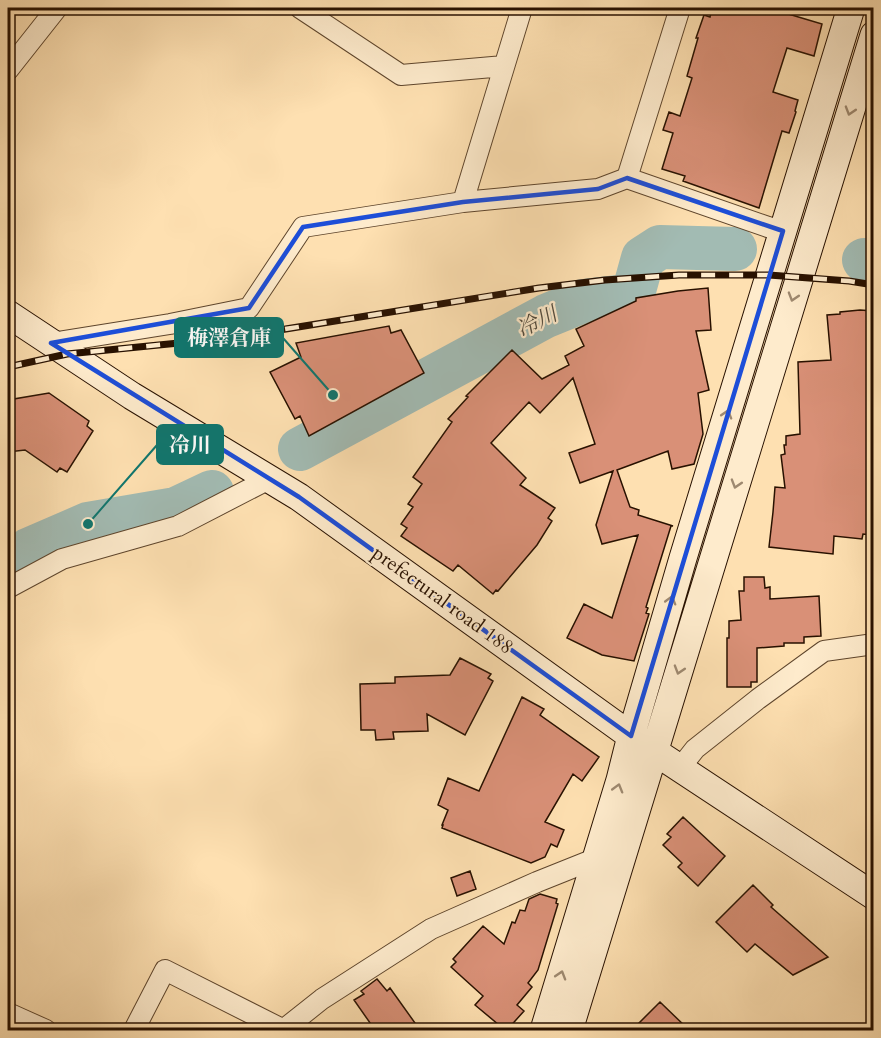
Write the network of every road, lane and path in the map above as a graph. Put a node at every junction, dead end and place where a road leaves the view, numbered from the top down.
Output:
1 (57, 8) edge
2 (300, 8) edge
3 (522, 8) edge
4 (680, 8) edge
5 (851, 8) edge
6 (873, 35) edge
7 (504, 66) junction
8 (8, 69) edge
9 (627, 178) junction
10 (463, 202) junction
11 (783, 231) junction
12 (8, 314) edge
13 (51, 342) junction
14 (269, 479) junction
15 (8, 588) edge
16 (873, 644) edge
17 (631, 736) junction
18 (654, 752) junction
19 (680, 768) junction
20 (597, 858) junction
21 (873, 896) edge
22 (8, 1013) edge
23 (46, 1030) edge
24 (134, 1030) edge
25 (284, 1030) edge
26 (544, 1030) edge
27 (569, 1030) edge

1 - 8 street
2 - 7 street
3 - 7 street
4 - 9 street
5 - 11 street
6 -> 18 street
7 - 10 street
9 - 10 street
9 - 11 street
10 - 13 street
17 -> 11 street
12 - 13 street, prefectural road 188
13 - 14 street, prefectural road 188
14 - 15 street
14 - 17 street, prefectural road 188
16 - 19 street
17 - 18 street, prefectural road 188
20 -> 17 street
18 - 19 street, prefectural road 188
18 - 27 street
19 - 21 street, prefectural road 188
20 - 25 street
26 -> 20 street
22 - 23 street
24 - 25 street

